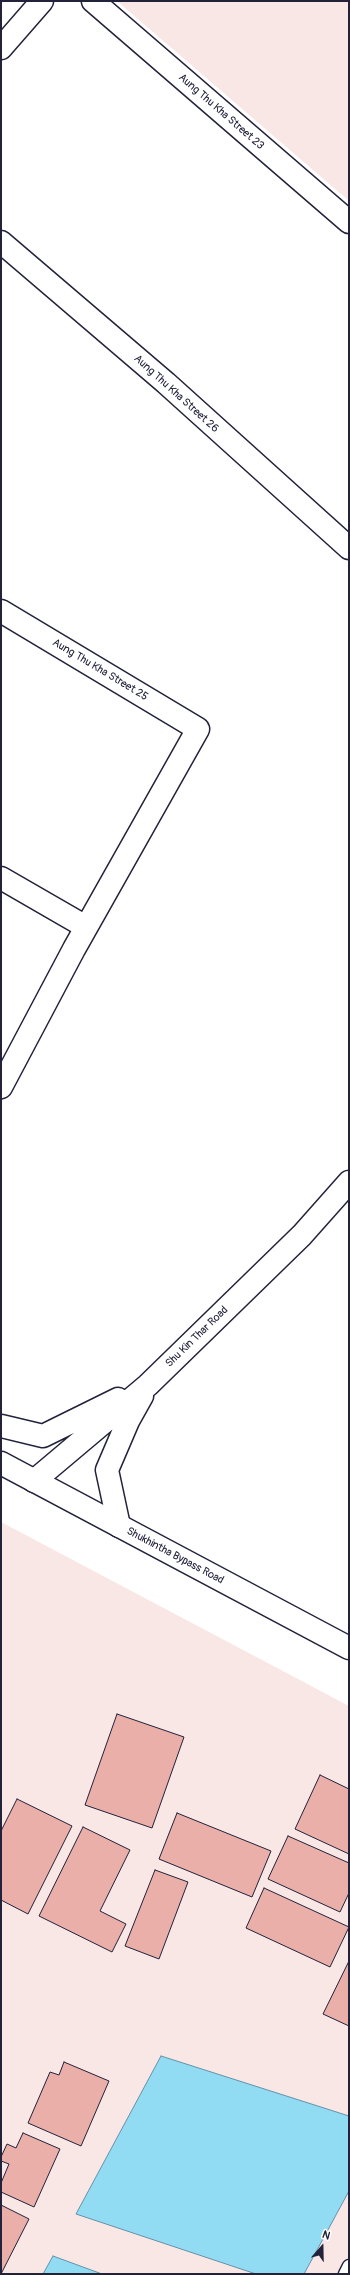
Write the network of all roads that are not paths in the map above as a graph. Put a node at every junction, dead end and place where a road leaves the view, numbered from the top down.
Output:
1 (42, 1) edge
2 (92, 1) edge
3 (1, 48) edge
4 (349, 222) edge
5 (1, 242) edge
6 (349, 548) edge
7 (1, 612) edge
8 (1, 878) edge
9 (86, 927) junction
10 (1, 1087) edge
11 (349, 1182) edge
12 (148, 1385) junction
13 (1, 1426) edge
14 (1, 1463) edge
15 (34, 1481) junction
16 (119, 1526) junction
17 (349, 1648) edge
18 (349, 2266) edge
19 (345, 2274) edge

1 - 3 street
2 - 4 street, Aung Thu Kha Street 23
5 - 6 street, Aung Thu Kha Street 26
7 - 9 street, Aung Thu Kha Street 25
8 - 9 street
9 - 10 street
11 - 12 street, Shu Kin Thar Road
12 - 13 street
12 - 15 street, Shu Kin Thar Road
12 - 16 street
14 - 15 street, Shukhintha Bypass Road
15 - 16 street, Shukhintha Bypass Road
16 - 17 street, Shukhintha Bypass Road
18 - 19 lane

